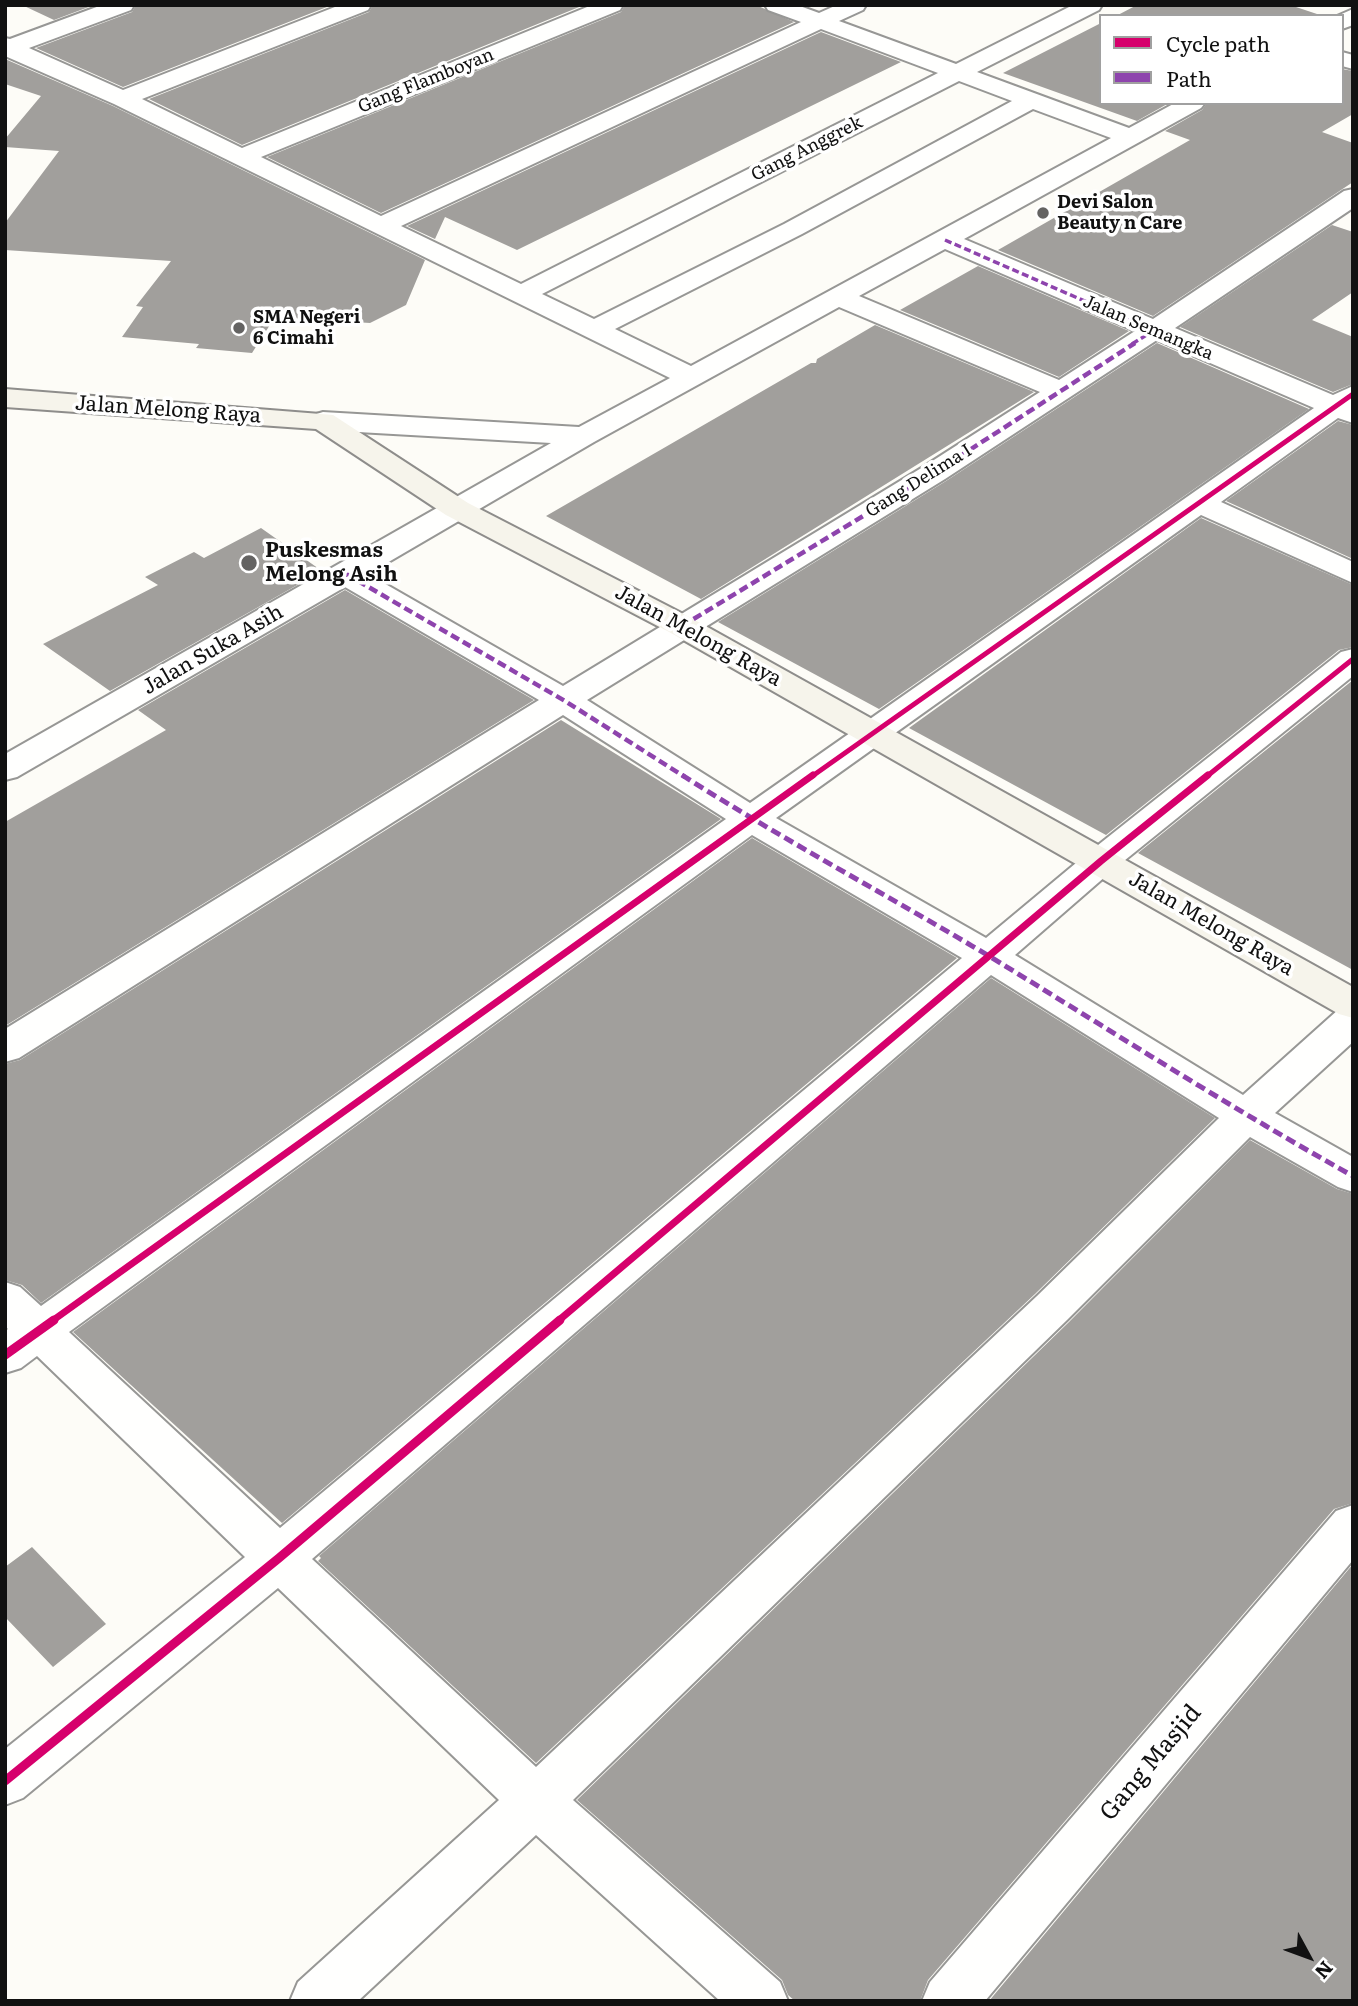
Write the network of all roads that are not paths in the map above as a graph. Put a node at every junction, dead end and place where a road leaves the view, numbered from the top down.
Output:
1 (123, 5) edge
2 (360, 5) edge
3 (612, 5) edge
4 (776, 5) edge
5 (855, 5) edge
6 (1091, 5) edge
7 (820, 21) junction
8 (7, 47) edge
9 (959, 72) junction
10 (122, 99) junction
11 (1032, 100) junction
12 (1189, 105) edge
13 (1131, 137) junction
14 (241, 157) junction
15 (1353, 196) edge
16 (380, 226) junction
17 (944, 240) junction
18 (523, 293) junction
19 (840, 298) junction
20 (595, 329) junction
21 (1153, 331) junction
22 (693, 378) junction
23 (1062, 391) junction
24 (5, 398) edge
25 (1347, 405) edge
26 (323, 421) junction
27 (584, 436) junction
28 (1199, 503) junction
29 (457, 509) junction
30 (346, 574) junction
31 (1353, 574) edge
32 (682, 626) junction
33 (1353, 659) edge
34 (565, 701) junction
35 (872, 734) junction
36 (5, 769) edge
37 (751, 819) junction
38 (1101, 861) junction
39 (988, 956) junction
40 (1353, 1004) edge
41 (1353, 1019) edge
42 (5, 1048) edge
43 (1246, 1116) junction
44 (1353, 1176) edge
45 (5, 1299) edge
46 (23, 1343) edge
47 (1353, 1525) edge
48 (279, 1558) junction
49 (5, 1782) edge
50 (536, 1801) junction
51 (317, 2001) edge
52 (761, 2001) edge
53 (949, 2001) edge

1 - 8 street
2 - 10 street
3 - 14 street, Gang Flamboyan
4 - 7 street
5 - 7 street
6 - 9 street, Gang Anggrek
7 - 9 street
7 - 16 street
8 - 10 street
9 - 11 street
9 - 18 street, Gang Anggrek
10 - 14 street
11 - 13 street
11 - 20 street
12 - 13 street, Jalan Suka Asih
13 - 17 street, Jalan Suka Asih
14 - 16 street
15 - 21 street, Gang Delima I
16 - 18 street
17 - 19 street, Jalan Suka Asih
17 - 21 street, Jalan Semangka
18 - 20 street
19 - 22 street, Jalan Suka Asih
19 - 23 street
20 - 22 street
21 - 23 street, Gang Delima I
21 - 25 street, Jalan Semangka
22 - 27 street, Jalan Suka Asih
23 - 32 street, Gang Delima I
24 - 26 main road, Jalan Melong Raya
25 - 28 street
26 - 27 street
26 - 29 main road, Jalan Melong Raya
27 - 29 street, Jalan Suka Asih
28 - 31 street
28 - 35 street
29 - 30 street, Jalan Suka Asih
29 - 32 main road, Jalan Melong Raya
30 - 34 street
30 - 36 street, Jalan Suka Asih
32 - 34 street, Gang Delima I
32 - 35 main road, Jalan Melong Raya
33 - 38 street
34 - 37 street
34 - 42 street, Gang Delima I
35 - 37 street
35 - 38 main road, Jalan Melong Raya
37 - 39 street
37 - 46 street
38 - 39 street
38 - 40 main road, Jalan Melong Raya
39 - 43 street
39 - 48 street
41 - 43 street
43 - 44 street
43 - 50 street
45 - 46 street
46 - 48 street
47 - 53 street, Gang Masjid
48 - 49 street
48 - 50 street
50 - 51 street
50 - 52 street

